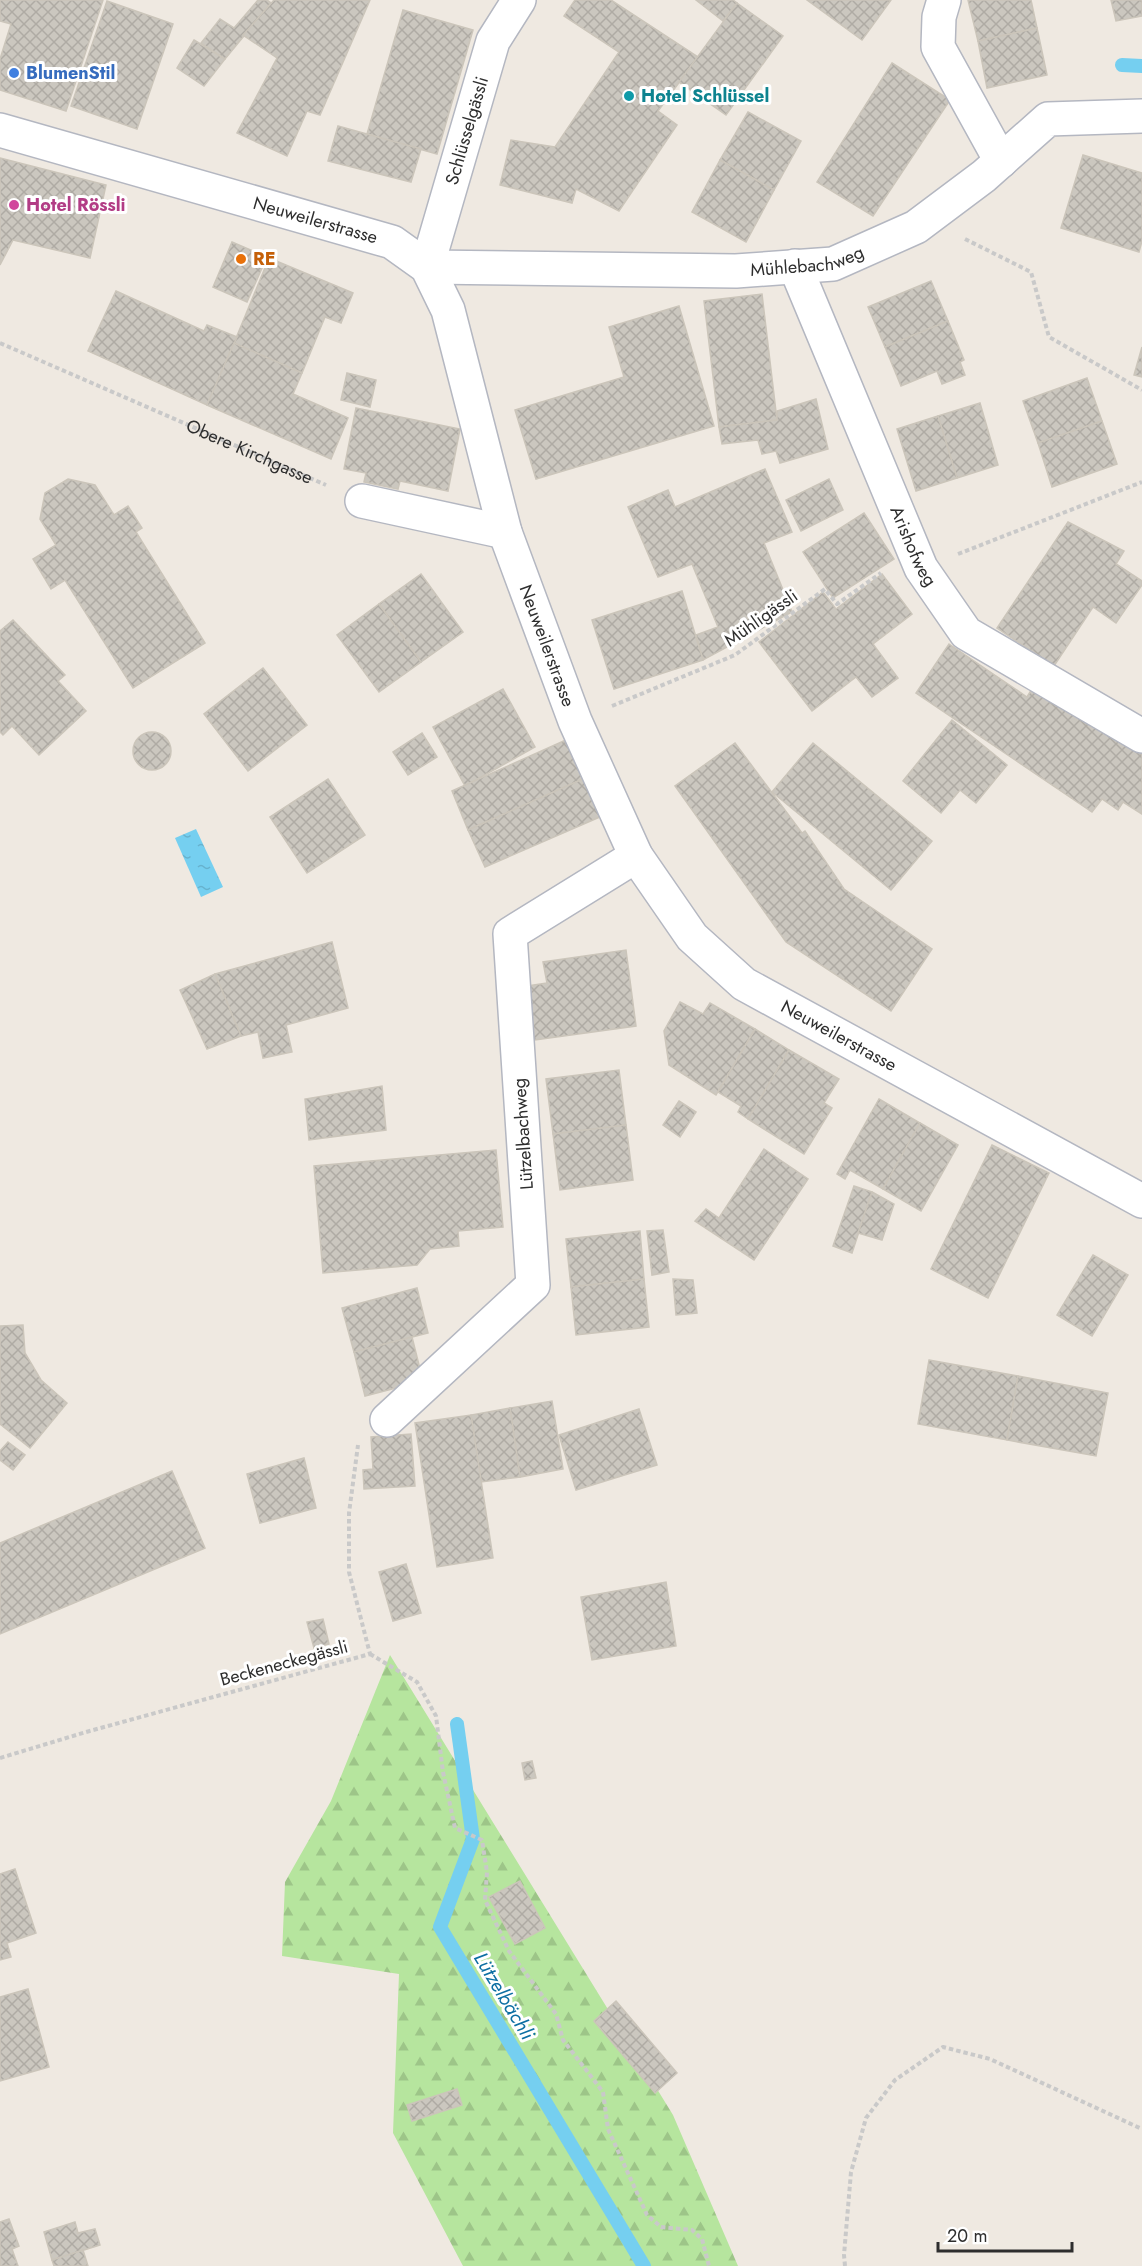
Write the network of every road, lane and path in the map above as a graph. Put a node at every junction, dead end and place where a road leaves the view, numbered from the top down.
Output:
1 (519, 0) edge
2 (944, 0) edge
3 (1142, 116) edge
4 (0, 130) edge
5 (1001, 161) junction
6 (926, 219) junction
7 (795, 266) junction
8 (427, 267) junction
9 (0, 343) edge
10 (1142, 390) edge
11 (1142, 482) edge
12 (362, 501) joint
13 (506, 532) junction
14 (917, 559) junction
15 (575, 721) junction
16 (1142, 736) edge
17 (636, 855) junction
18 (1142, 1201) edge
19 (387, 1420) joint
20 (370, 1654) junction
21 (0, 1758) edge
22 (1142, 2129) edge
23 (708, 2266) edge
24 (846, 2266) edge

1 - 8 street, Schlüsselgässli
2 - 5 street
3 - 5 street, Mühlebachweg
4 - 8 street, Neuweilerstrasse
5 - 6 street, Mühlebachweg
6 - 7 street, Mühlebachweg
6 - 10 path
7 - 8 street, Mühlebachweg
7 - 14 street, Arishofweg
8 - 13 street, Neuweilerstrasse
9 - 12 path, Obere Kirchgasse
11 - 14 path, Mühligässli
12 - 13 street
13 - 15 street, Neuweilerstrasse
14 - 15 path, Mühligässli
14 - 16 street, Arishofweg
15 - 17 street, Neuweilerstrasse
17 - 18 street, Neuweilerstrasse
17 - 19 street, Lützelbachweg
19 - 20 path, Beckeneckegässli
20 - 21 path, Beckeneckegässli
20 - 23 path
22 - 24 path

